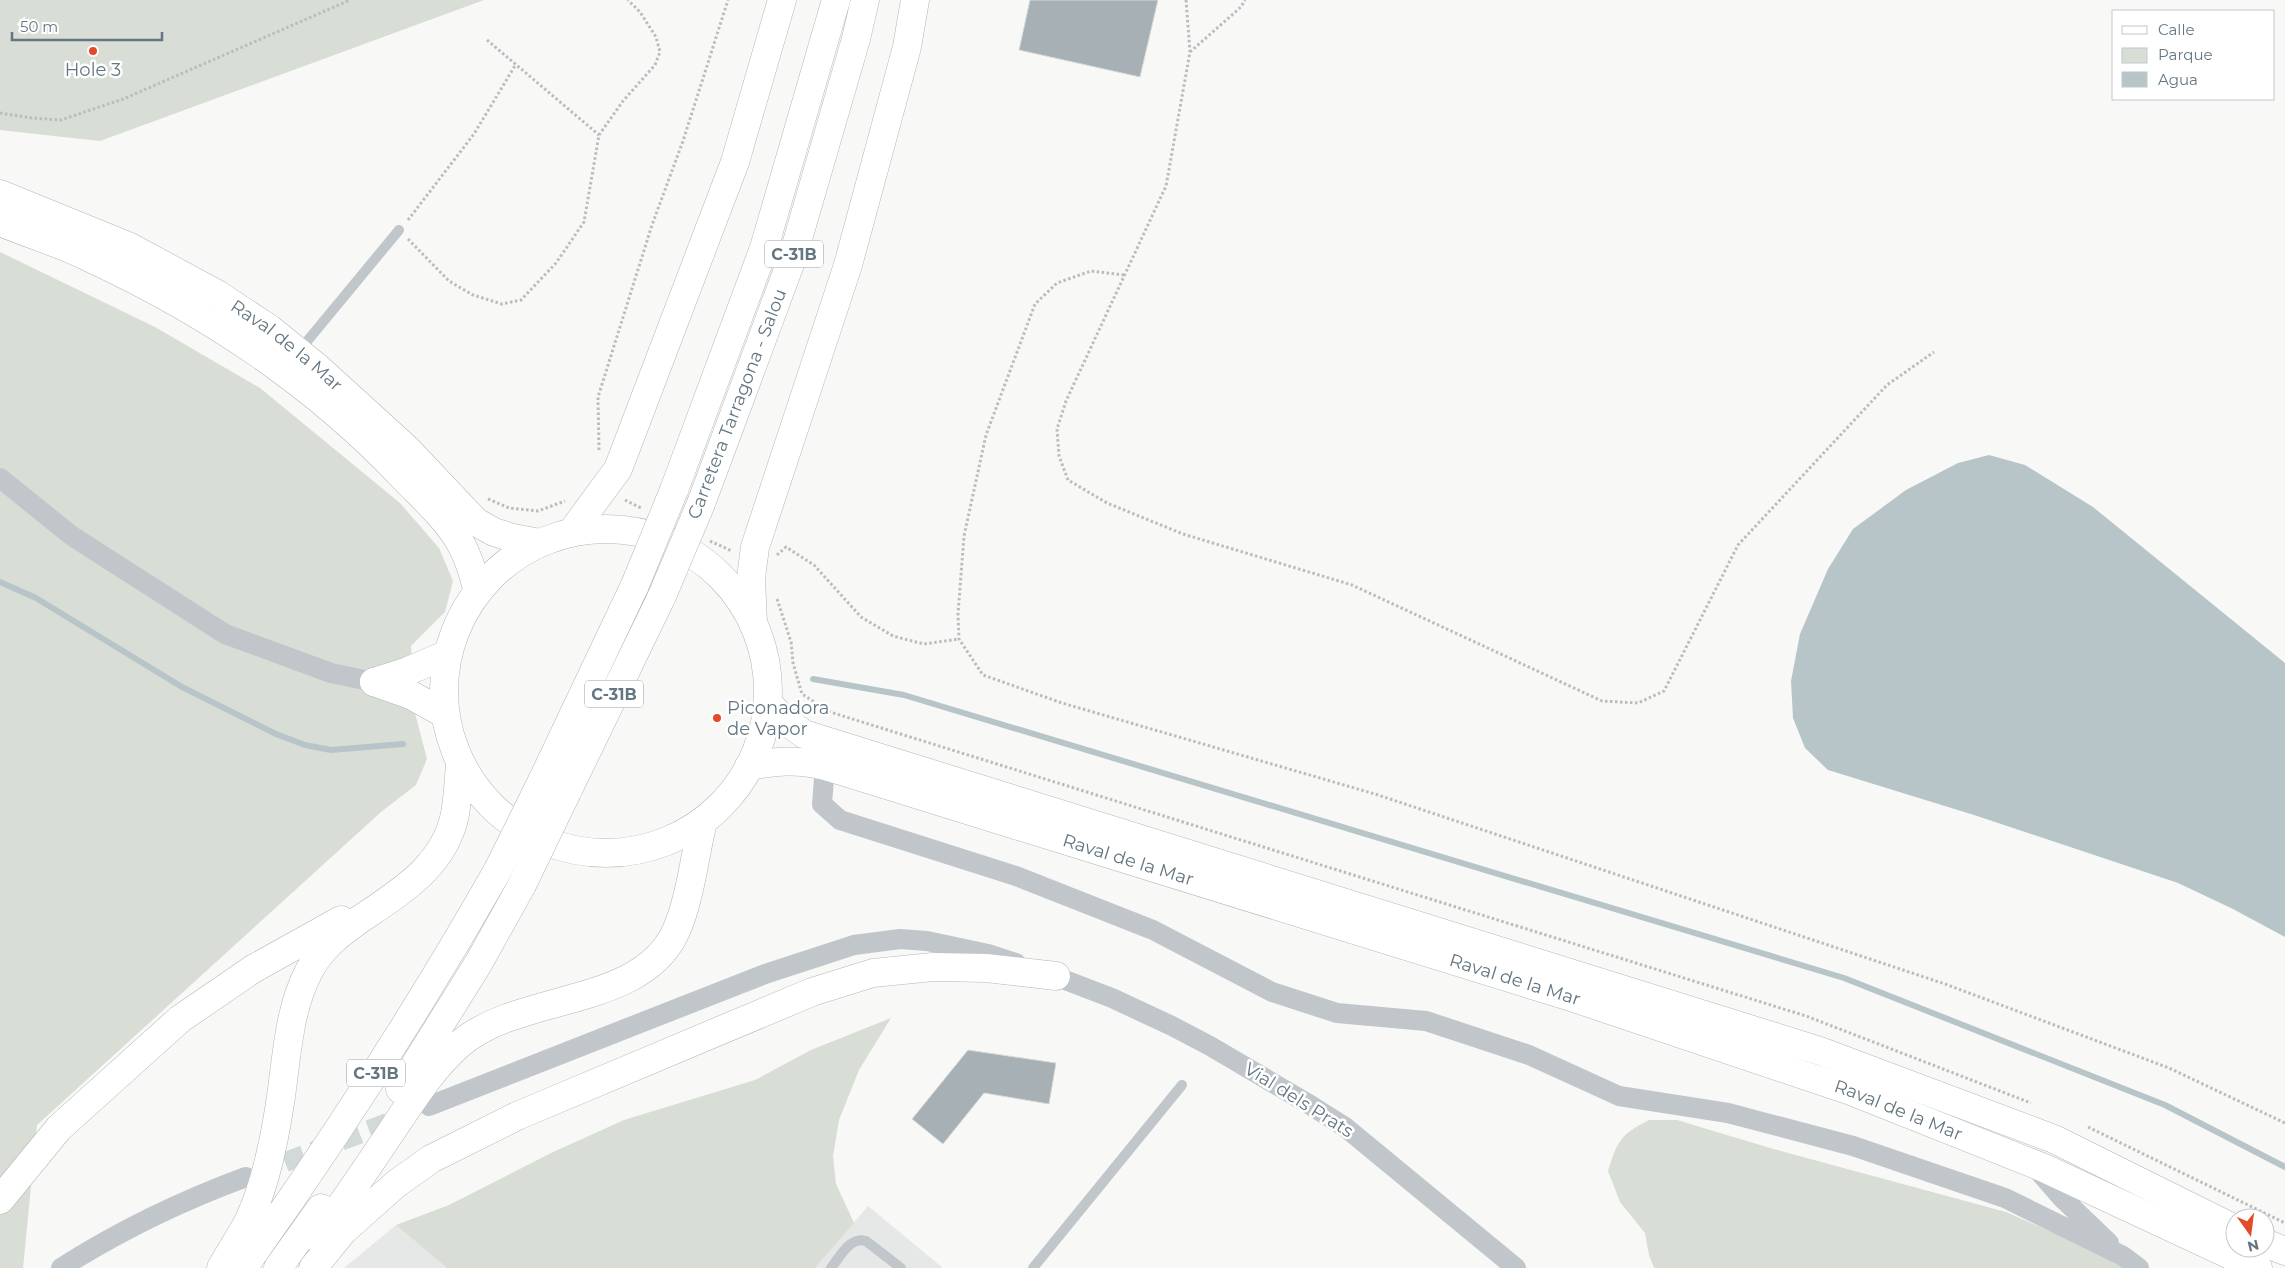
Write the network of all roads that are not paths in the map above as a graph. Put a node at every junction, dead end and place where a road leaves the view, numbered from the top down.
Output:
1 (782, 0) edge
2 (836, 0) edge
3 (865, 0) edge
4 (915, 0) edge
5 (0, 194) edge
6 (0, 222) edge
7 (399, 230) road end
8 (298, 352) junction
9 (0, 478) edge
10 (571, 533) junction
11 (540, 543) junction
12 (478, 592) junction
13 (753, 623) junction
14 (448, 654) junction
15 (374, 682) junction
16 (768, 703) junction
17 (445, 714) junction
18 (460, 762) junction
19 (749, 766) junction
20 (825, 766) junction
21 (703, 821) junction
22 (411, 883) junction
23 (1056, 976) junction
24 (1182, 1085) dead end
25 (429, 1106) dead end
26 (2031, 1163) junction
27 (246, 1177) tunnel mouth
28 (0, 1200) edge
29 (2225, 1224) edge
30 (2131, 1262) edge
31 (899, 1267) edge
32 (61, 1268) edge
33 (221, 1268) edge
34 (243, 1268) edge
35 (278, 1268) edge
36 (297, 1268) edge
37 (313, 1268) edge
38 (831, 1268) edge
39 (1033, 1268) edge
40 (1516, 1268) edge
41 (2258, 1268) edge

1 - 10 main road
2 - 34 main road, Carretera Tarragona - Salou / C-31B, bridge
3 - 35 main road, Carretera Tarragona - Salou / C-31B, bridge
4 - 13 main road
5 - 8 main road, Raval de la Mar
6 - 12 main road, Raval de la Mar
7 - 8 lane
8 - 11 main road, Raval de la Mar
9 - 15 street
10 - 11 main road
10 - 13 main road
11 - 12 main road
12 - 14 main road
13 - 16 main road
14 - 15 main road
14 - 17 main road
15 - 17 main road
16 - 19 main road
16 - 29 main road, Raval de la Mar
17 - 18 main road
18 - 21 main road
18 - 22 main road
19 - 20 main road, Raval de la Mar
19 - 21 main road
20 - 26 main road, Raval de la Mar
20 - 30 street
21 - 36 main road
22 - 28 main road
22 - 33 main road
23 - 25 street, Vial dels Prats
23 - 37 main road
23 - 40 street, Vial dels Prats
24 - 39 lane
26 - 30 street
26 - 41 main road, Raval de la Mar
27 - 32 street
31 - 38 lane

